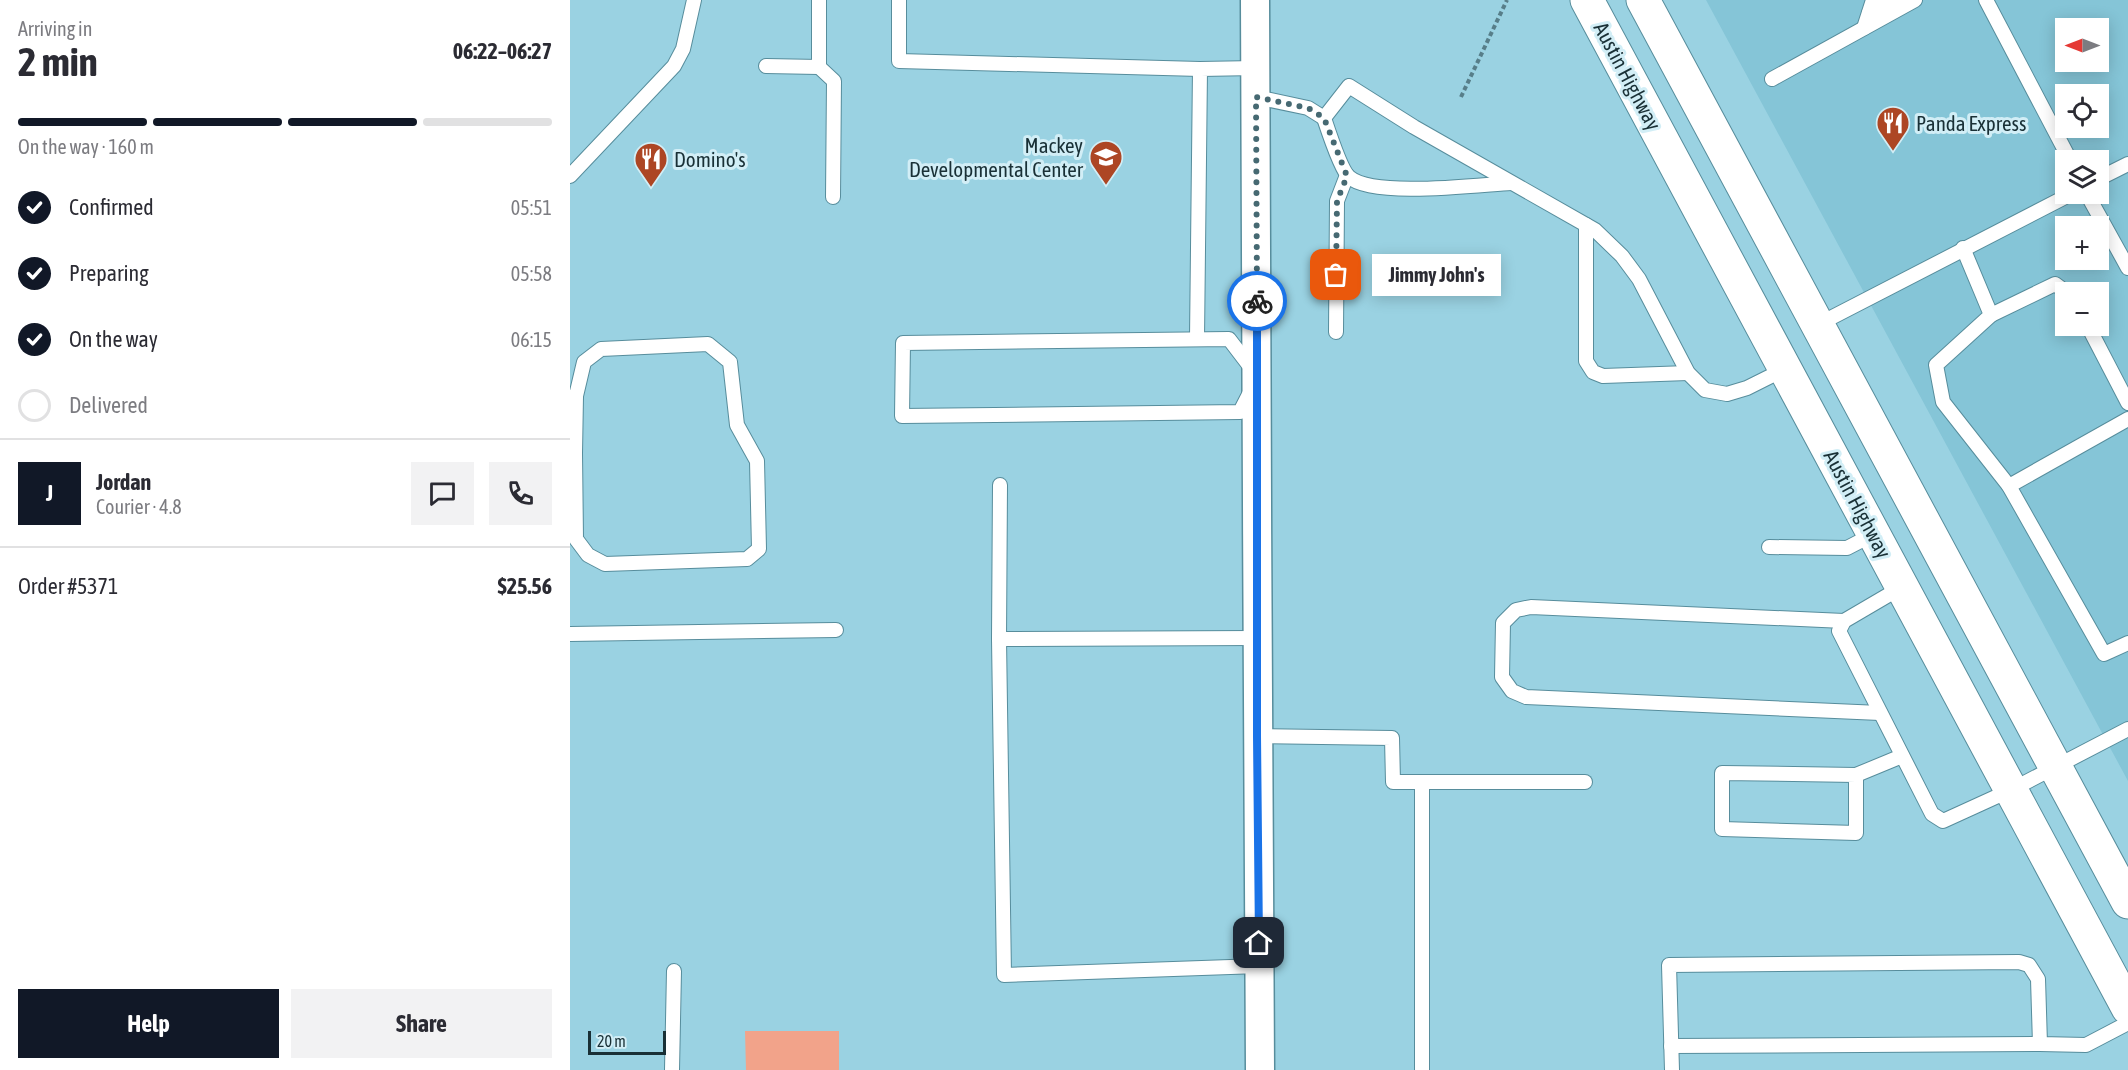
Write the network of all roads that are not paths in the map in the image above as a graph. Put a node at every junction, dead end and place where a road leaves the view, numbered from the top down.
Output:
1 (694, 0) edge
2 (819, 0) edge
3 (898, 0) edge
4 (1255, 0) edge
5 (1587, 0) edge
6 (1643, 0) edge
7 (1894, 0) edge
8 (1915, 0) edge
9 (1986, 0) edge
10 (1871, 6) edge
11 (1864, 28) junction
12 (766, 66) dead end
13 (819, 67) junction
14 (1256, 68) junction
15 (1200, 69) junction
16 (1772, 79) dead end
17 (1256, 97) junction
18 (1324, 118) junction
19 (2065, 150) edge
20 (2128, 164) edge
21 (2109, 174) edge
22 (570, 176) edge
23 (1347, 176) junction
24 (1511, 183) junction
25 (833, 197) dead end
26 (2055, 202) edge
27 (2093, 204) edge
28 (1586, 225) junction
29 (1963, 248) junction
30 (2128, 268) edge
31 (2055, 284) edge
32 (1991, 315) junction
33 (1816, 325) junction
34 (1335, 332) dead end
35 (2093, 336) edge
36 (1197, 339) junction
37 (1785, 369) junction
38 (1688, 373) junction
39 (1258, 377) junction
40 (573, 397) edge
41 (2128, 403) edge
42 (2128, 419) edge
43 (573, 453) edge
44 (1000, 485) dead end
45 (2009, 486) junction
46 (1874, 534) junction
47 (1769, 547) dead end
48 (1902, 587) junction
49 (1844, 621) junction
50 (836, 630) dead end
51 (570, 634) edge
52 (1257, 638) junction
53 (999, 639) junction
54 (2128, 643) edge
55 (1880, 713) junction
56 (2128, 729) edge
57 (1257, 736) junction
58 (1902, 756) junction
59 (2055, 767) junction
60 (1856, 775) junction
61 (1422, 782) junction
62 (1585, 782) dead end
63 (2011, 790) junction
64 (2128, 902) edge
65 (1259, 966) junction
66 (674, 971) dead end
67 (2128, 1008) edge
68 (2128, 1023) edge
69 (2040, 1044) junction
70 (1671, 1046) junction
71 (672, 1070) edge
72 (1260, 1070) edge
73 (1422, 1070) edge
74 (1672, 1070) edge

1 - 22 lane
2 - 13 lane
3 - 15 lane
4 - 14 street
5 - 37 main road, Austin Highway
6 - 33 main road
7 - 10 lane
8 - 11 lane
9 - 19 lane
10 - 11 lane
11 - 16 lane
12 - 13 lane
13 - 25 lane
14 - 15 lane
14 - 17 street
15 - 36 lane
17 - 18 lane
17 - 39 street
18 - 23 lane
18 - 24 lane
20 - 21 lane
23 - 24 lane
23 - 34 lane
24 - 28 lane
26 - 29 lane
27 - 30 lane
28 - 38 lane
28 - 38 lane
29 - 32 lane
29 - 33 lane
31 - 32 lane
32 - 45 lane
33 - 59 main road
35 - 41 lane
36 - 39 lane
36 - 39 lane
37 - 38 lane
37 - 46 main road, Austin Highway
39 - 52 street
40 - 43 lane
40 - 43 lane
42 - 45 lane
44 - 53 lane
45 - 54 lane
46 - 47 lane
46 - 48 main road, Austin Highway
48 - 49 lane
48 - 63 main road, Austin Highway
49 - 55 lane
49 - 55 lane
50 - 51 lane
52 - 53 lane
52 - 57 street
53 - 65 lane
55 - 58 lane
56 - 59 lane
57 - 61 lane
57 - 65 street
58 - 60 lane
58 - 63 lane
59 - 63 lane
59 - 64 main road
60 - 60 lane
61 - 62 lane
61 - 73 lane
63 - 67 main road, Austin Highway
65 - 72 street
66 - 71 lane
68 - 69 lane
69 - 70 lane
69 - 70 lane
70 - 74 lane

